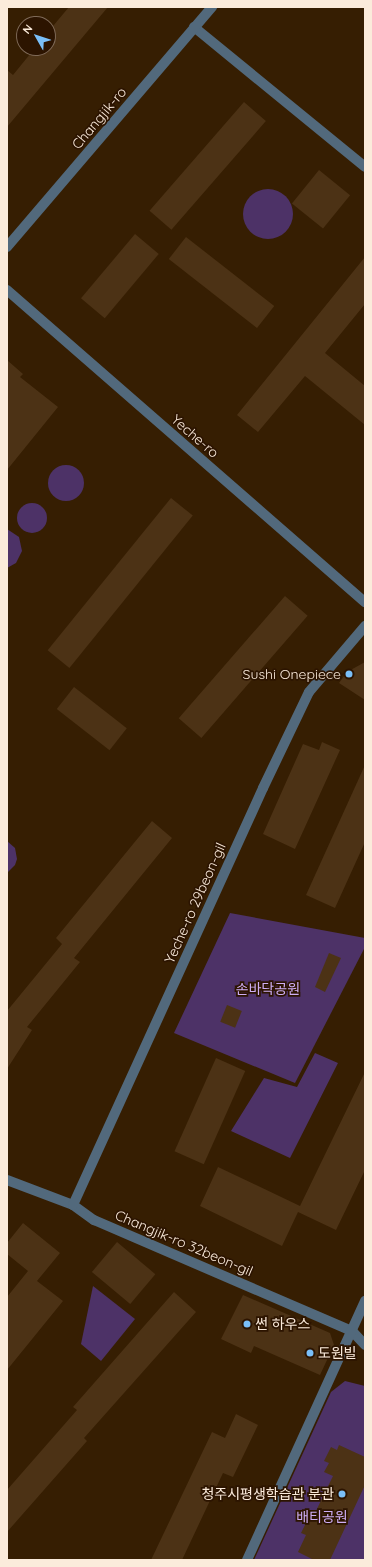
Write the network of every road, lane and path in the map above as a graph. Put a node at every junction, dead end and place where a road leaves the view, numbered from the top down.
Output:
1 (212, 7) edge
2 (194, 27) junction
3 (365, 167) edge
4 (7, 247) edge
5 (7, 290) edge
6 (365, 602) edge
7 (365, 626) edge
8 (7, 1180) edge
9 (73, 1205) junction
10 (365, 1301) edge
11 (352, 1331) junction
12 (365, 1344) edge
13 (247, 1560) edge

1 - 2 street, Changjik-ro
2 - 3 street
2 - 4 street, Changjik-ro
5 - 6 street, Yeche-ro
7 - 9 street, Yeche-ro 29beon-gil
8 - 9 street, Changjik-ro 32beon-gil
9 - 11 street, Changjik-ro 32beon-gil
10 - 11 street
11 - 12 street
11 - 13 street

